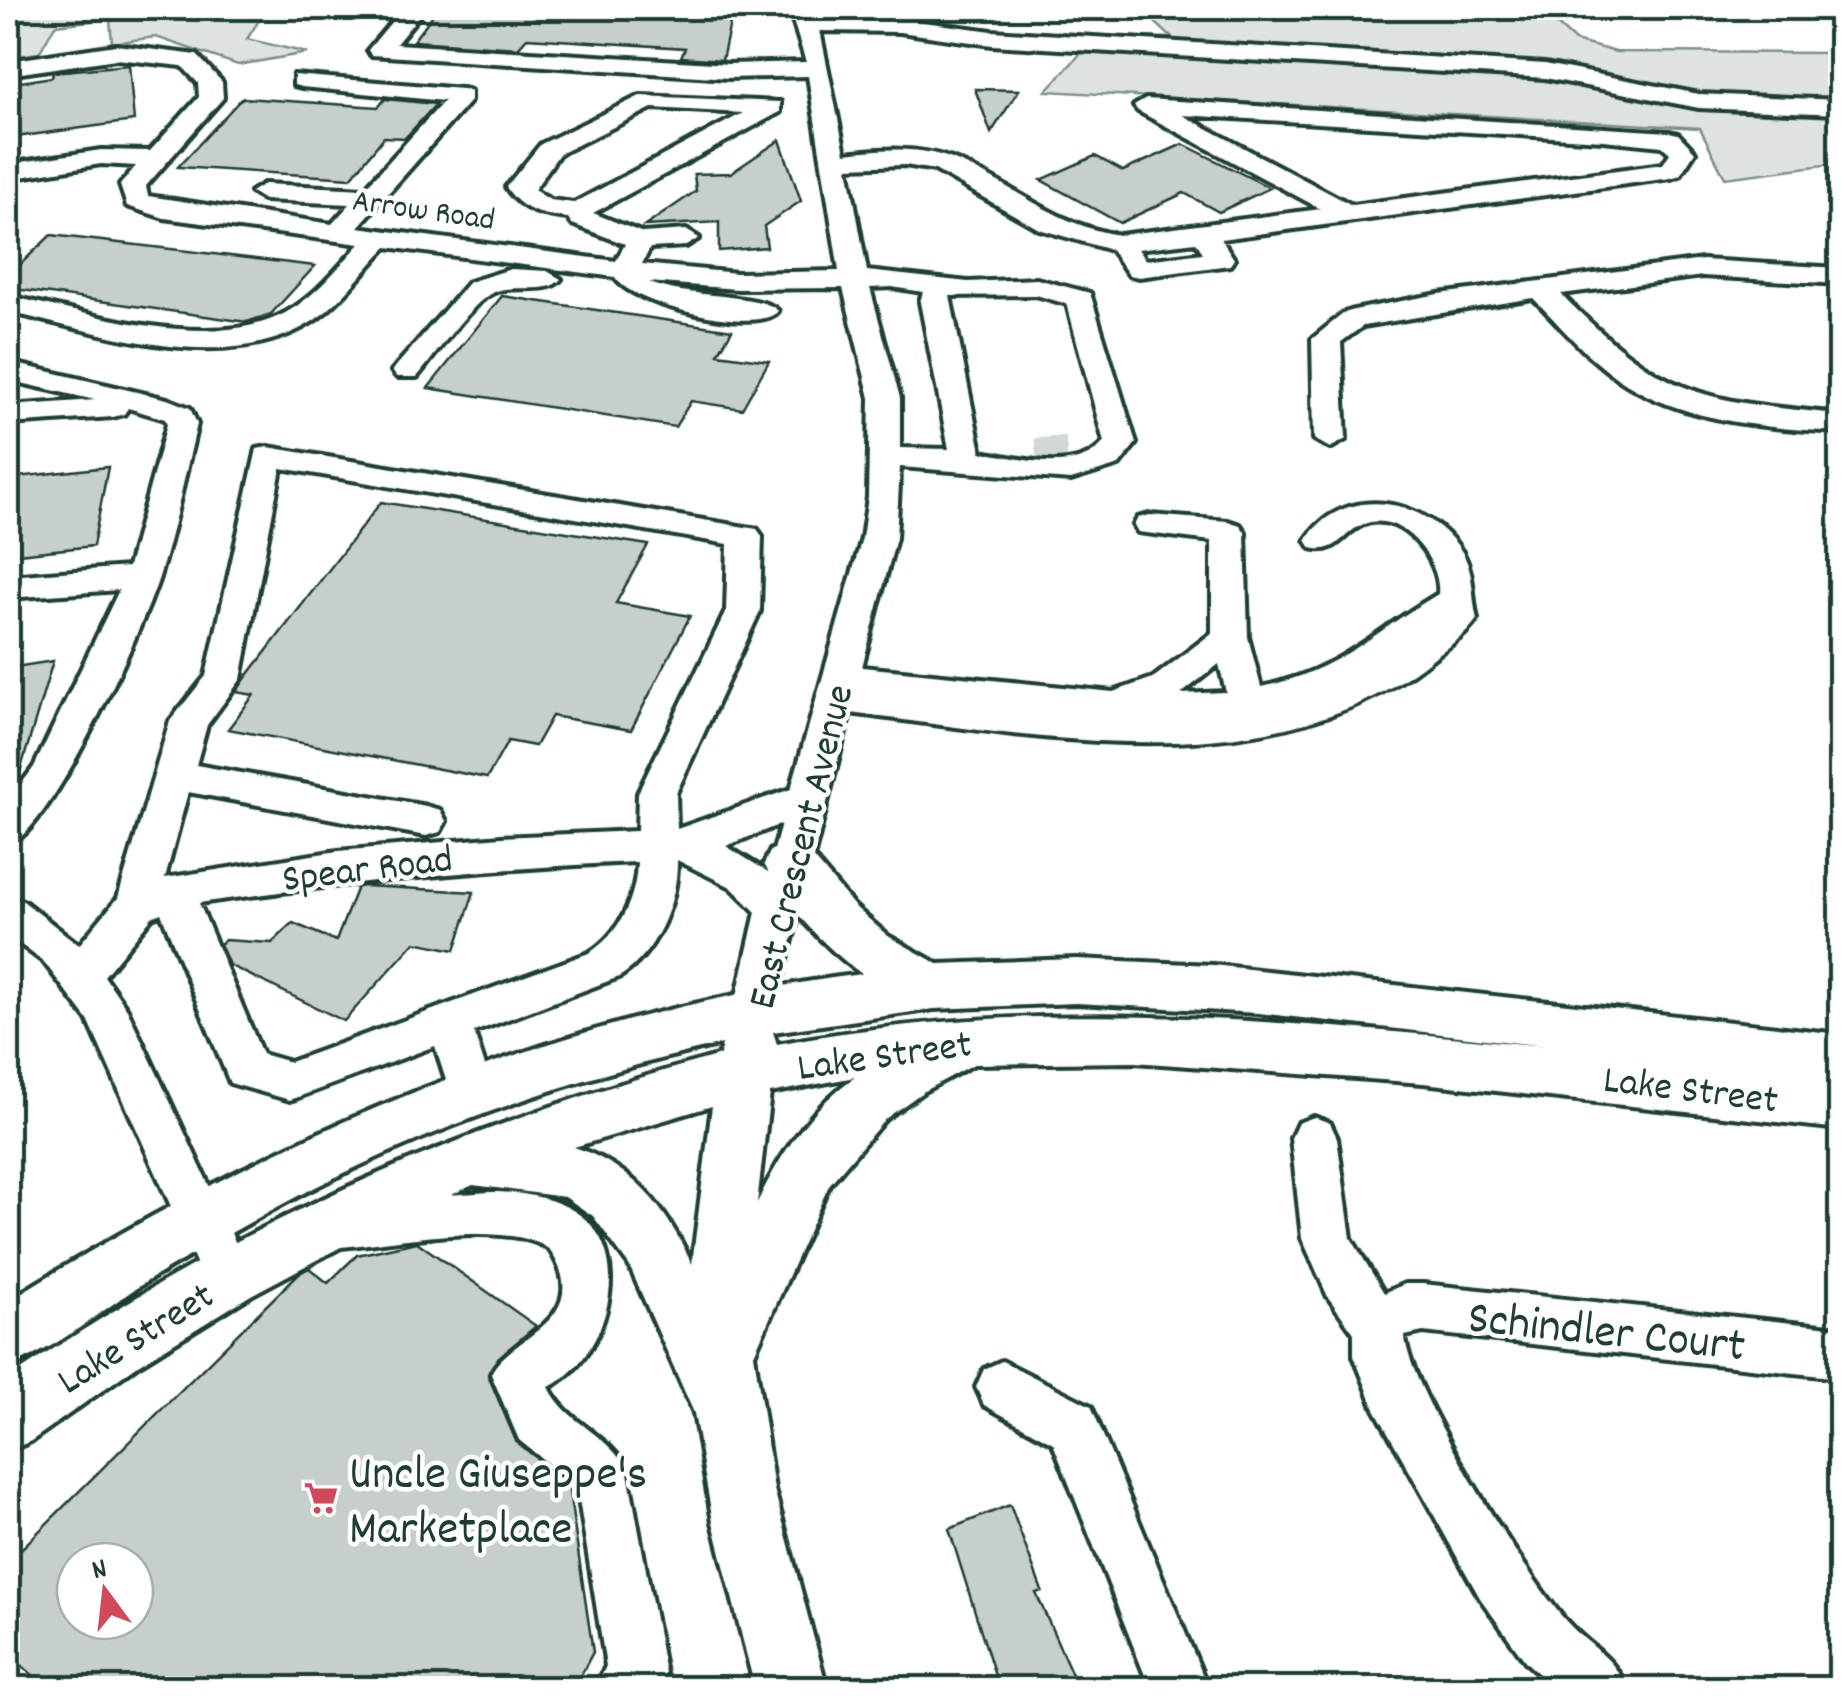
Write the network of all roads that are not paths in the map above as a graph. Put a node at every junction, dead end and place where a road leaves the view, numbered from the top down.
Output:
1 (414, 8) edge
2 (769, 8) edge
3 (802, 14) edge
4 (8, 68) edge
5 (302, 80) dead end
6 (806, 101) junction
7 (1840, 107) edge
8 (156, 159) junction
9 (836, 160) junction
10 (8, 172) edge
11 (264, 192) dead end
12 (368, 197) junction
13 (578, 211) junction
14 (1347, 213) junction
15 (339, 232) junction
16 (382, 236) junction
17 (686, 238) dead end
18 (640, 241) junction
19 (625, 270) junction
20 (1840, 276) edge
21 (854, 278) junction
22 (939, 286) junction
23 (1540, 289) junction
24 (8, 304) edge
25 (764, 312) dead end
26 (8, 371) edge
27 (406, 371) dead end
28 (156, 405) junction
29 (8, 415) edge
30 (1840, 423) edge
31 (1330, 439) dead end
32 (1119, 446) junction
33 (1072, 451) tunnel mouth
34 (1036, 454) tunnel mouth
35 (886, 458) junction
36 (978, 462) junction
37 (1150, 526) dead end
38 (1323, 540) dead end
39 (142, 577) junction
40 (8, 588) edge
41 (1230, 638) junction
42 (838, 688) junction
43 (1098, 704) junction
44 (1249, 713) junction
45 (173, 775) junction
46 (808, 798) junction
47 (426, 821) dead end
48 (8, 830) edge
49 (675, 844) junction
50 (784, 886) junction
51 (156, 898) junction
52 (8, 913) edge
53 (80, 974) junction
54 (934, 986) junction
55 (755, 1013) junction
56 (449, 1020) junction
57 (990, 1038) junction
58 (1840, 1058) edge
59 (745, 1074) junction
60 (472, 1094) junction
61 (1840, 1104) edge
62 (1314, 1138) dead end
63 (470, 1160) junction
64 (201, 1218) junction
65 (326, 1226) junction
66 (227, 1278) junction
67 (1378, 1324) junction
68 (8, 1336) edge
69 (1840, 1353) edge
70 (722, 1354) junction
71 (1002, 1388) dead end
72 (8, 1418) edge
73 (728, 1420) junction
74 (625, 1688) edge
75 (792, 1688) edge
76 (1179, 1688) edge
77 (1598, 1688) edge

1 - 6 street
2 - 3 street
3 - 6 street, East Crescent Avenue
3 - 7 street
4 - 8 street, Arrow Road
5 - 12 street
6 - 9 street, East Crescent Avenue
6 - 13 street
6 - 13 street
8 - 10 street
8 - 15 street, Arrow Road
9 - 14 street
9 - 21 street, East Crescent Avenue
11 - 12 street
12 - 15 street
13 - 18 street
14 - 14 street
15 - 16 street, Arrow Road
16 - 19 street, Arrow Road
16 - 24 street
17 - 18 street
18 - 19 street
19 - 21 street, Arrow Road
19 - 25 street
19 - 27 street
20 - 23 street
21 - 22 street, Arrow Road
21 - 35 street, East Crescent Avenue
22 - 32 street, Arrow Road
22 - 36 street
23 - 30 street
23 - 31 street
26 - 28 street
28 - 29 street
28 - 39 street
32 - 33 street
32 - 36 street
34 - 36 street
35 - 36 street
35 - 42 street, East Crescent Avenue
37 - 41 street
38 - 44 street
39 - 40 street
39 - 48 street
41 - 43 street
41 - 44 street
42 - 43 street
42 - 44 street
42 - 46 street, East Crescent Avenue
43 - 44 street
45 - 47 street
45 - 49 street
45 - 51 street
46 - 49 street
46 - 50 street, East Crescent Avenue
49 - 50 street
49 - 51 street, Spear Road
49 - 56 street
50 - 54 main road
50 - 55 street, East Crescent Avenue
51 - 53 street
51 - 56 street
52 - 53 street
53 - 64 street
54 - 55 main road, Lake Street
54 - 58 main road, Lake Street
55 - 59 main road, East Crescent Avenue
55 - 60 main road, Lake Street
56 - 60 street
57 - 59 main road, Lake Street
57 - 61 main road, Lake Street
57 - 70 main road
59 - 63 main road, Lake Street
59 - 70 main road, East Crescent Avenue
60 - 64 main road, Lake Street
62 - 67 street
63 - 65 main road, Lake Street
63 - 73 main road
64 - 66 street
64 - 68 main road, Lake Street
65 - 66 main road, Lake Street
65 - 74 street
66 - 72 main road, Lake Street
67 - 69 street, Schindler Court
67 - 77 street
70 - 73 main road, East Crescent Avenue
71 - 76 street
73 - 75 main road, East Crescent Avenue

